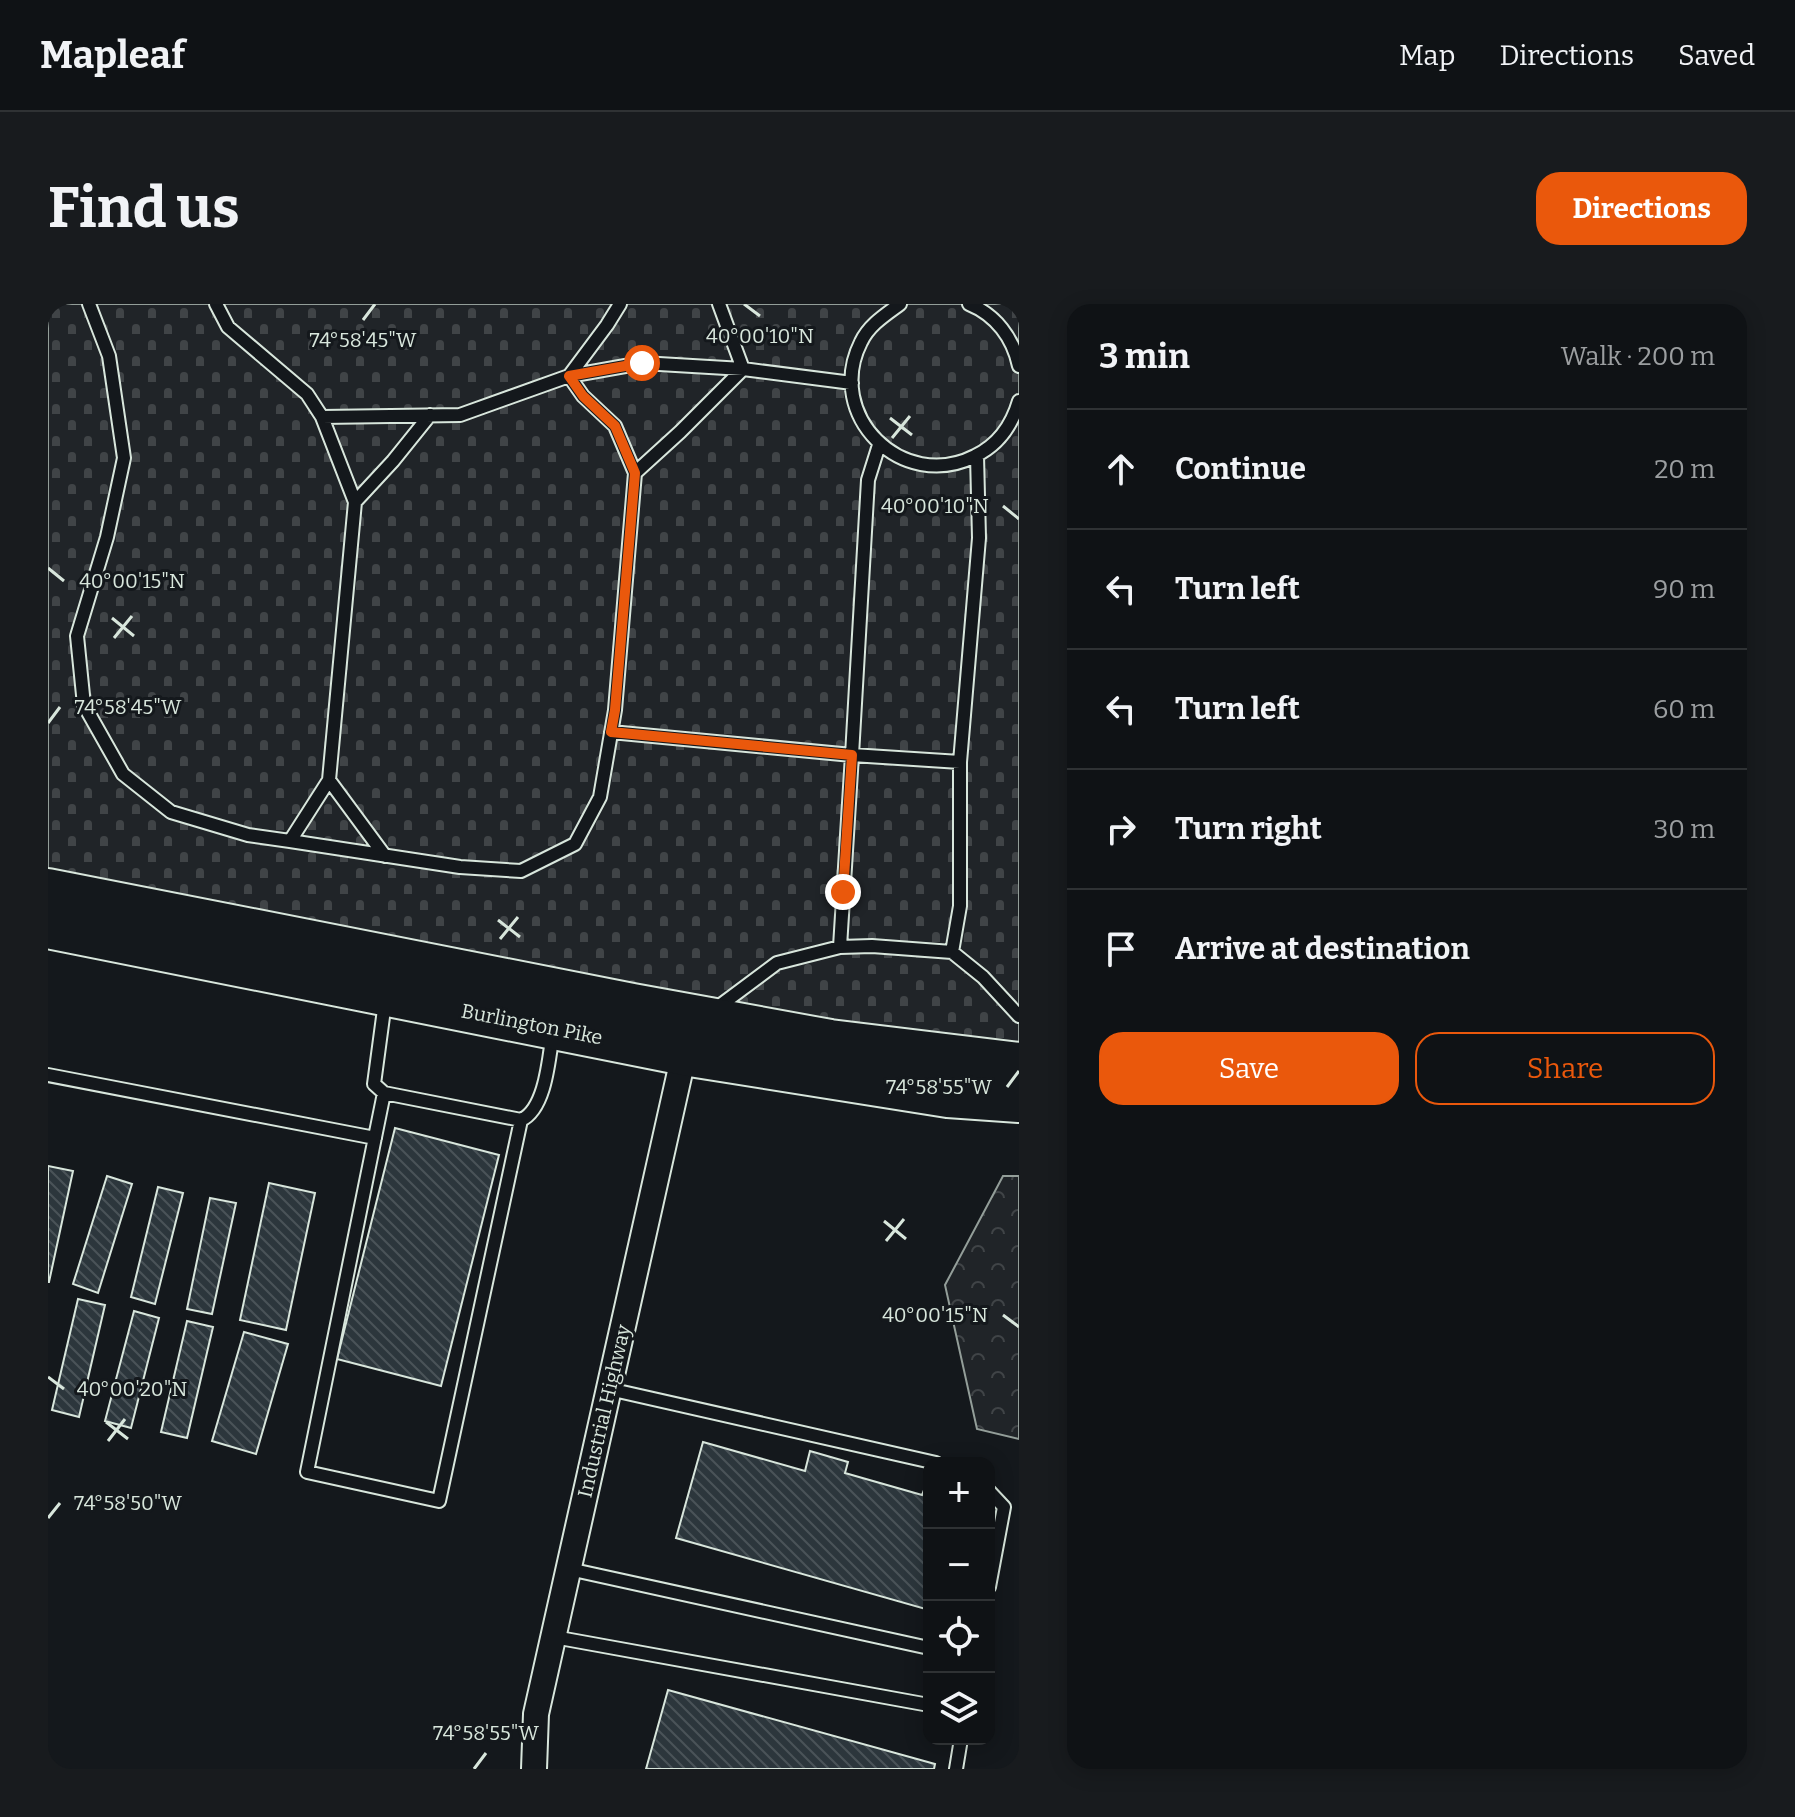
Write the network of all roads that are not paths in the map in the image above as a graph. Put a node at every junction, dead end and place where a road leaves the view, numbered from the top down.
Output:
1 (89, 304) edge
2 (216, 304) edge
3 (620, 304) edge
4 (719, 304) edge
5 (969, 304) edge
6 (993, 304) edge
7 (893, 307) edge
8 (991, 318) junction
9 (1019, 366) edge
10 (743, 369) junction
11 (569, 376) junction
12 (852, 383) junction
13 (1019, 401) edge
14 (430, 415) junction
15 (322, 417) junction
16 (879, 445) junction
17 (977, 455) junction
18 (635, 473) junction
19 (355, 502) junction
20 (611, 732) junction
21 (852, 755) junction
22 (960, 762) junction
23 (329, 780) junction
24 (290, 841) junction
25 (385, 856) junction
26 (48, 890) edge
27 (48, 927) edge
28 (840, 947) junction
29 (952, 952) junction
30 (387, 995) junction
31 (1019, 1016) edge
32 (554, 1028) junction
33 (693, 1036) junction
34 (1019, 1064) edge
35 (48, 1075) edge
36 (384, 1093) junction
37 (1019, 1101) edge
38 (521, 1120) junction
39 (375, 1138) junction
40 (609, 1389) junction
41 (923, 1460) edge
42 (995, 1497) edge
43 (995, 1555) edge
44 (569, 1569) junction
45 (554, 1637) junction
46 (923, 1647) edge
47 (923, 1704) edge
48 (960, 1745) edge
49 (534, 1769) edge
50 (956, 1769) edge

1 - 24 lane
2 - 15 lane
3 - 11 lane
4 - 10 lane
5 - 8 lane
6 - 8 lane
7 - 12 lane
8 - 9 lane
10 - 11 lane
10 - 12 lane
10 - 18 lane
11 - 14 lane
11 - 18 lane
12 - 16 lane
13 - 17 lane
14 - 15 lane
14 - 19 lane
15 - 19 lane
16 - 17 lane
16 - 21 lane
17 - 22 lane
18 - 20 lane
19 - 23 lane
20 - 21 lane
20 - 25 lane
21 - 22 lane
21 - 28 lane
22 - 29 lane
23 - 24 lane
23 - 25 lane
24 - 25 lane
26 - 33 highway, Burlington Pike
27 - 30 highway, Burlington Pike
28 - 29 lane
28 - 33 lane
29 - 31 lane
30 - 32 highway, Burlington Pike
30 - 36 lane
32 - 33 highway, Burlington Pike
32 - 38 lane
33 - 34 highway, Burlington Pike
33 - 37 highway, Burlington Pike
33 - 40 street, Industrial Highway
35 - 39 lane
36 - 38 lane
36 - 39 lane
38 - 39 lane
40 - 41 lane
40 - 44 street, Industrial Highway
42 - 43 lane
44 - 45 street, Industrial Highway
44 - 46 lane
45 - 47 lane
45 - 49 street, Industrial Highway
48 - 50 lane

